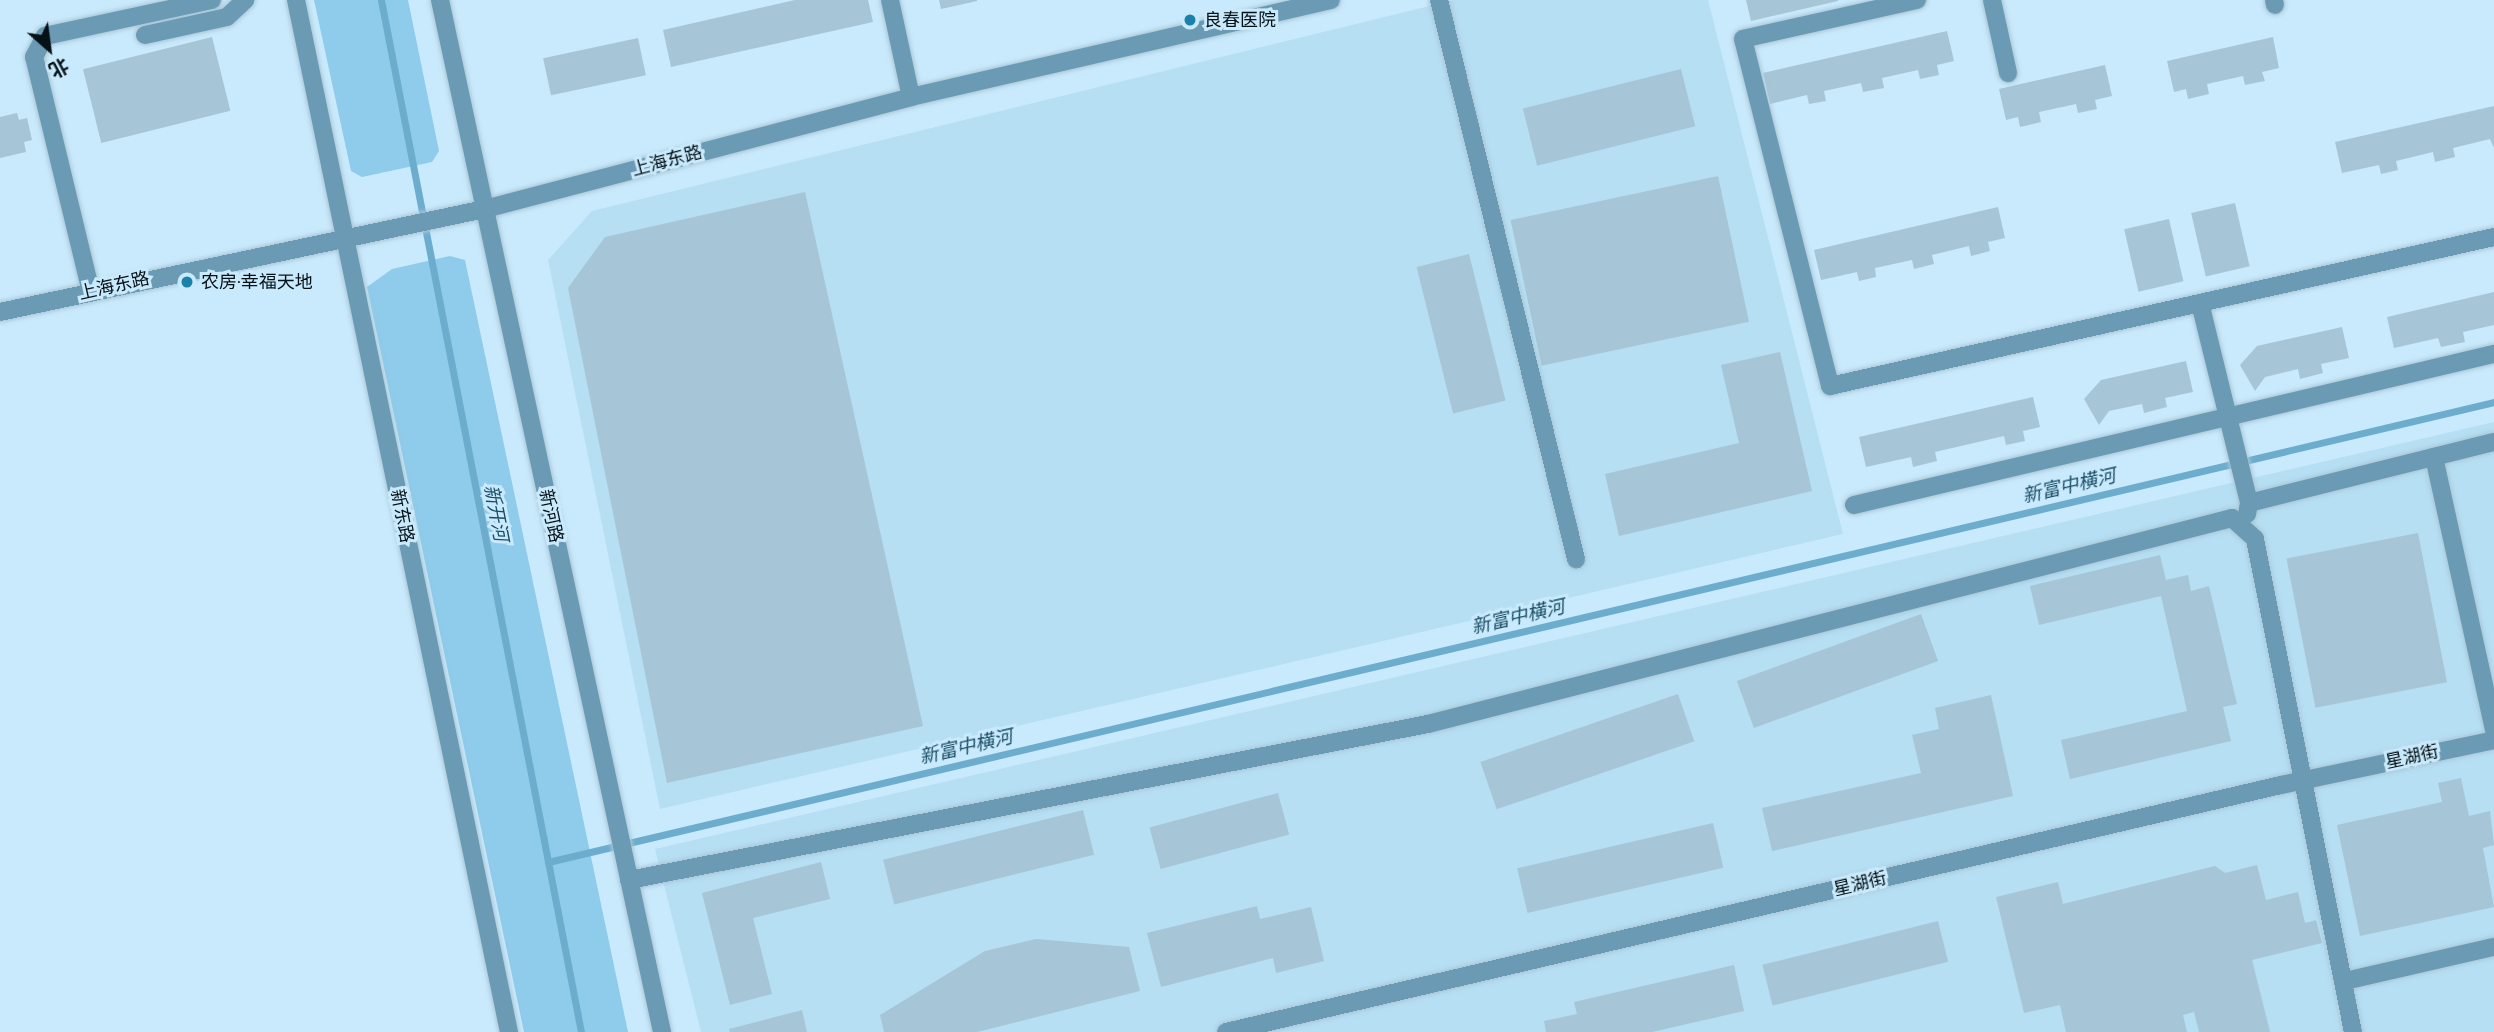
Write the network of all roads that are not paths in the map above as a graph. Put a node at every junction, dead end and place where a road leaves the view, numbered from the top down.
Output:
1 (212, 0) edge
2 (245, 0) edge
3 (296, 0) edge
4 (440, 0) edge
5 (890, 0) edge
6 (1331, 0) edge
7 (1439, 0) edge
8 (1917, 0) edge
9 (1992, 0) edge
10 (145, 35) dead end
11 (2008, 73) dead end
12 (911, 97) junction
13 (485, 209) junction
14 (346, 236) junction
15 (2494, 237) edge
16 (91, 292) junction
17 (2200, 303) junction
18 (0, 312) edge
19 (2494, 354) edge
20 (2227, 415) junction
21 (2494, 442) edge
22 (2434, 457) junction
23 (2247, 495) junction
24 (1854, 505) dead end
25 (2244, 529) junction
26 (1576, 559) dead end
27 (2494, 731) edge
28 (2494, 740) edge
29 (2302, 781) junction
30 (629, 880) junction
31 (2494, 947) edge
32 (2345, 981) junction
33 (509, 1032) edge
34 (662, 1032) edge
35 (1226, 1032) edge
36 (2353, 1032) edge

1 - 16 street
2 - 10 street
3 - 14 street, 新东路
4 - 13 street, 新河路
5 - 12 street
6 - 12 street, 上海东路
7 - 26 street
8 - 17 street
9 - 11 street
12 - 13 street, 上海东路
13 - 14 street, 上海东路
13 - 30 street, 新河路
14 - 16 street, 上海东路
14 - 33 street, 新东路
15 - 17 street
16 - 18 street, 上海东路
17 - 20 street
19 - 20 street
20 - 23 street
20 - 24 street
21 - 22 street
22 - 23 street
22 - 27 street
23 - 25 street
25 - 29 street
25 - 30 street
28 - 29 street, 星湖街
29 - 32 street
29 - 35 street, 星湖街
30 - 34 street, 新河路
31 - 32 street
32 - 36 street

